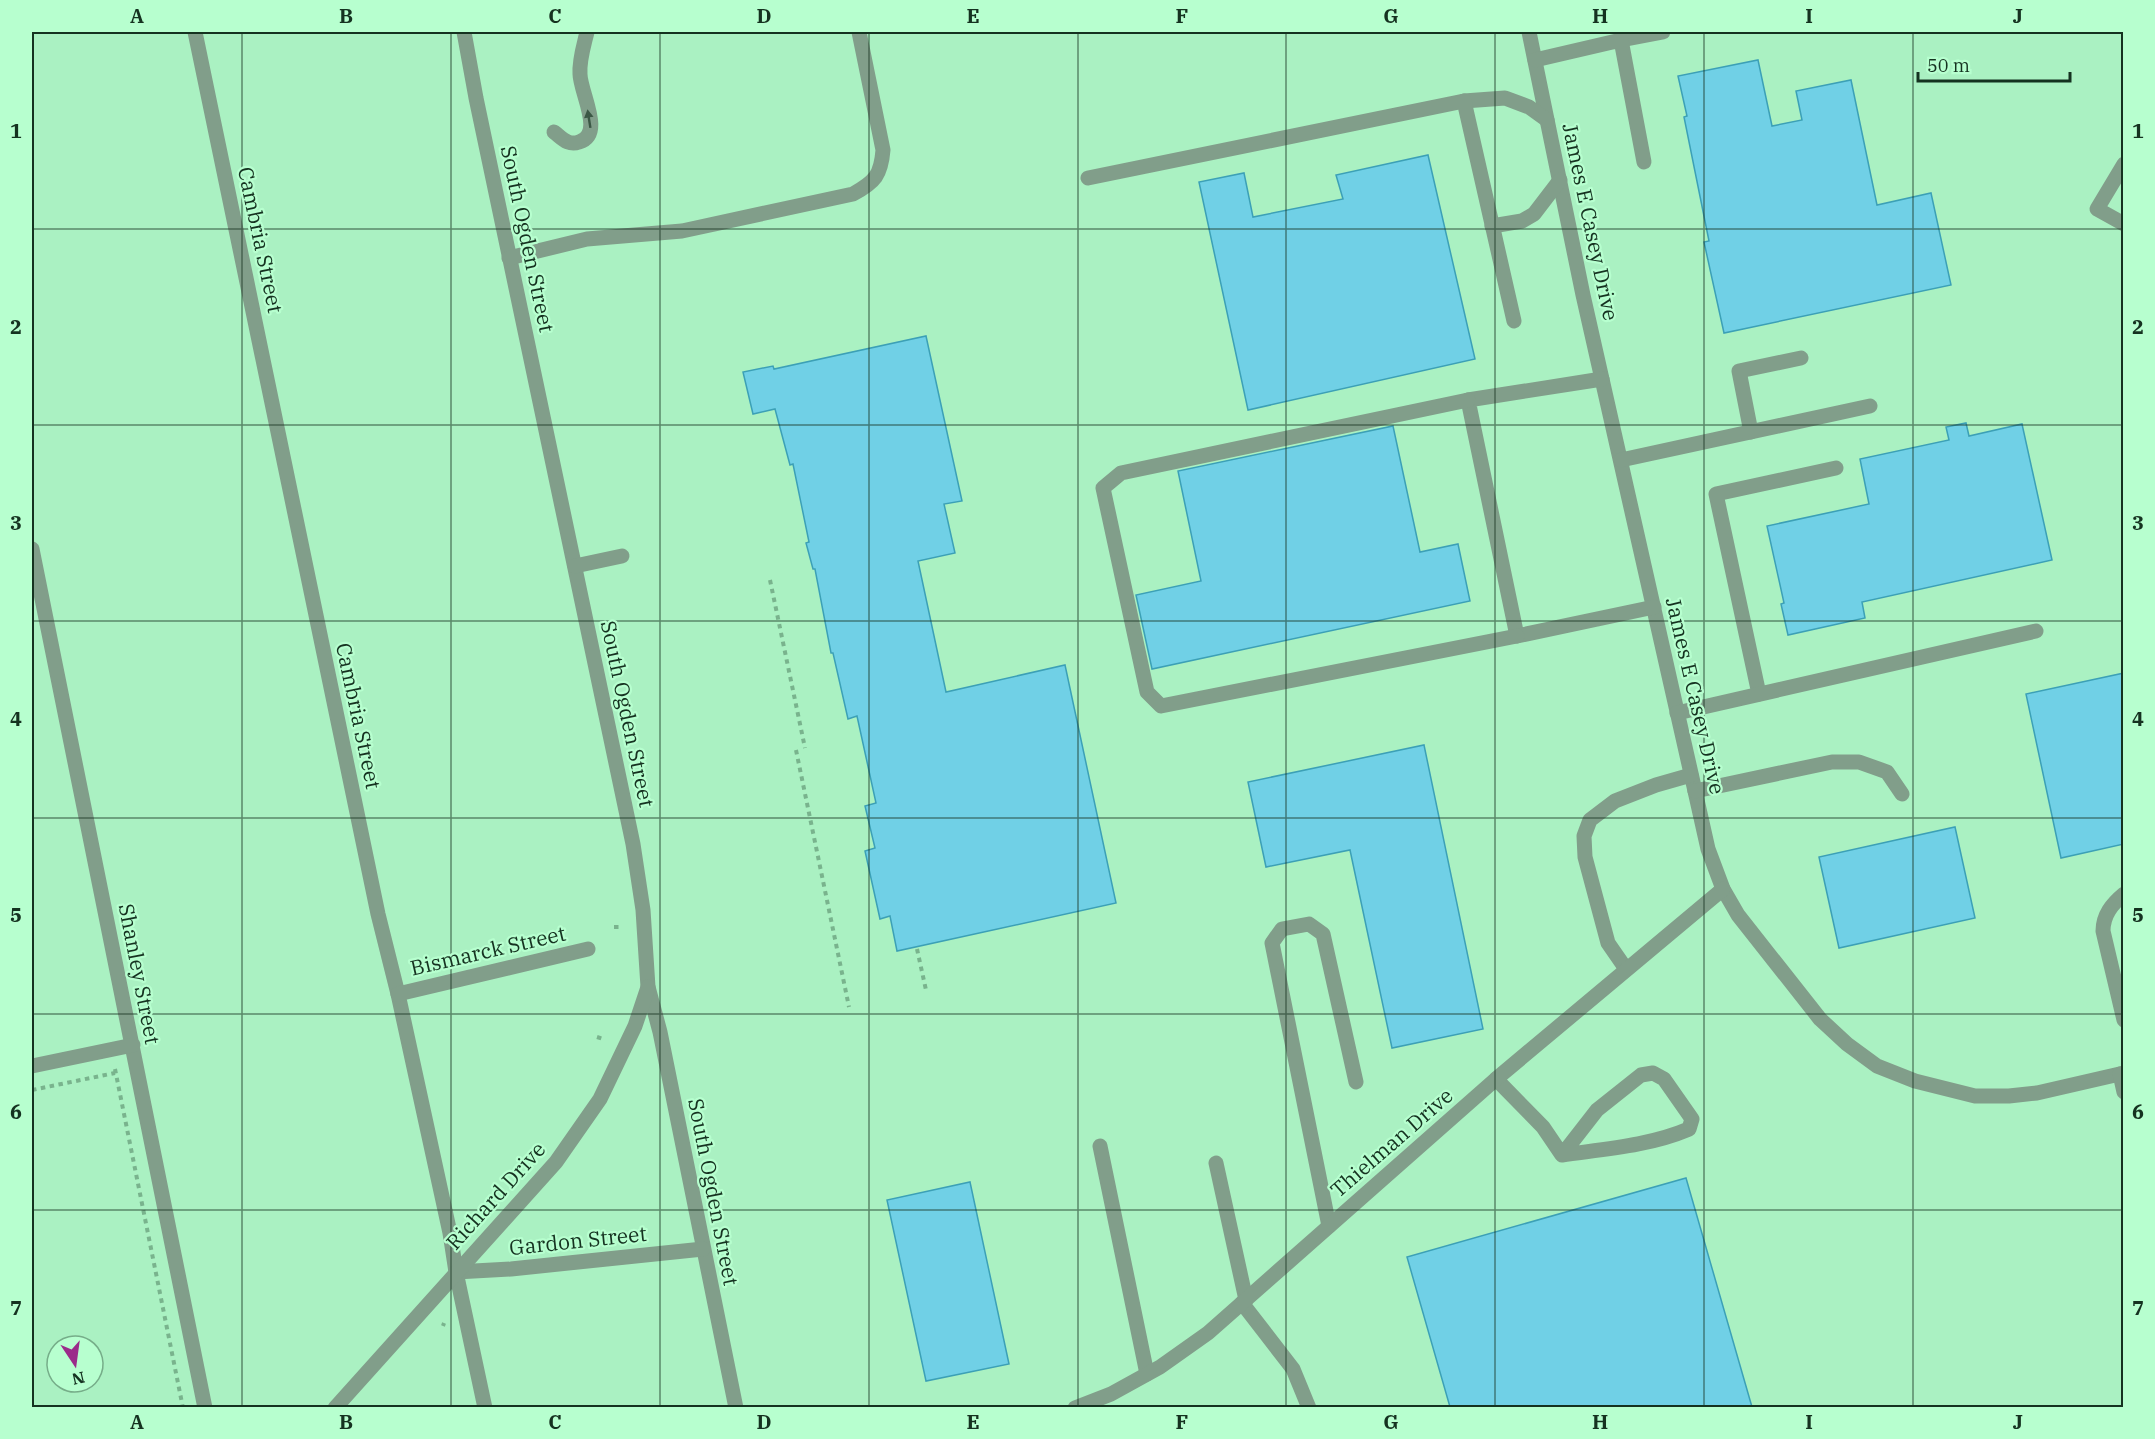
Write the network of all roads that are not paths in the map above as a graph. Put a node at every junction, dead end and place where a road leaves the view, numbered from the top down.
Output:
1 (195, 32) edge
2 (464, 32) edge
3 (587, 32) edge
4 (859, 32) edge
5 (1529, 32) edge
6 (1663, 32) edge
7 (1621, 40) junction
8 (1535, 60) junction
9 (1464, 101) junction
10 (1547, 120) junction
11 (554, 132) dead end
12 (1644, 162) dead end
13 (2124, 164) edge
14 (1088, 178) dead end
15 (1560, 180) junction
16 (2124, 225) edge
17 (1492, 226) junction
18 (509, 258) junction
19 (1514, 321) dead end
20 (1801, 358) dead end
21 (1602, 379) junction
22 (1468, 400) junction
23 (1870, 406) dead end
24 (1751, 432) junction
25 (1621, 460) junction
26 (1836, 468) dead end
27 (32, 549) edge
28 (622, 556) dead end
29 (574, 566) junction
30 (1654, 606) junction
31 (2036, 631) dead end
32 (1517, 636) junction
33 (1759, 694) junction
34 (1677, 712) junction
35 (1691, 775) junction
36 (1695, 791) junction
37 (1902, 794) dead end
38 (1723, 889) junction
39 (2124, 894) edge
40 (588, 949) dead end
41 (1626, 969) junction
42 (2120, 986) edge
43 (648, 987) junction
44 (398, 994) junction
45 (2124, 1020) edge
46 (133, 1045) junction
47 (32, 1066) edge
48 (2122, 1074) edge
49 (1496, 1079) junction
50 (1356, 1082) dead end
51 (2124, 1092) edge
52 (1100, 1146) dead end
53 (1562, 1155) junction
54 (1216, 1162) dead end
55 (1329, 1226) junction
56 (703, 1249) junction
57 (456, 1272) junction
58 (1244, 1301) junction
59 (1147, 1374) junction
60 (1114, 1392) junction
61 (205, 1407) edge
62 (335, 1407) edge
63 (485, 1407) edge
64 (736, 1407) edge
65 (1075, 1407) edge
66 (1119, 1407) edge
67 (1309, 1407) edge

1 - 44 street, Cambria Street
2 - 18 street, South Ogden Street
11 -> 3 street
4 - 18 street
5 - 8 street, James E Casey Drive
6 - 7 street
7 - 8 street
7 - 12 street
8 - 10 street, James E Casey Drive
9 - 10 street
9 - 14 street
9 - 17 street
10 - 15 street, James E Casey Drive
13 - 16 street
15 - 17 street
15 - 21 street, James E Casey Drive
17 - 19 street
18 - 29 street, South Ogden Street
20 - 24 street
21 - 22 street
21 - 25 street, James E Casey Drive
22 - 32 street
22 - 32 street
23 - 24 street
24 - 25 street
25 - 30 street, James E Casey Drive
26 - 33 street
27 - 46 street, Shanley Street
28 - 29 street
29 - 43 street, South Ogden Street
30 - 32 street
30 - 34 street, James E Casey Drive
31 - 33 street
33 - 34 street
34 - 35 street, James E Casey Drive
35 - 36 street, James E Casey Drive
35 - 41 street
36 - 37 street
36 - 38 street, James E Casey Drive
38 - 41 street, Thielman Drive
38 - 48 street, James E Casey Drive
39 - 42 street
40 - 44 street, Bismarck Street
41 - 49 street, Thielman Drive
42 - 45 street
43 - 56 street, South Ogden Street
43 - 57 street, Richard Drive
44 - 57 street, Cambria Street
46 - 47 street
46 - 61 street, Shanley Street
48 - 51 street
49 - 53 street
49 - 55 street, Thielman Drive
50 - 55 street
52 - 59 street
53 - 53 street
54 - 58 street
55 - 58 street, Thielman Drive
56 - 57 street, Gardon Street
56 - 64 street, South Ogden Street
57 - 62 street, Richard Drive
57 - 63 street, Cambria Street
58 - 59 street, Thielman Drive
58 - 67 street
59 - 60 street, Thielman Drive
60 - 65 street, Thielman Drive
60 - 66 street

